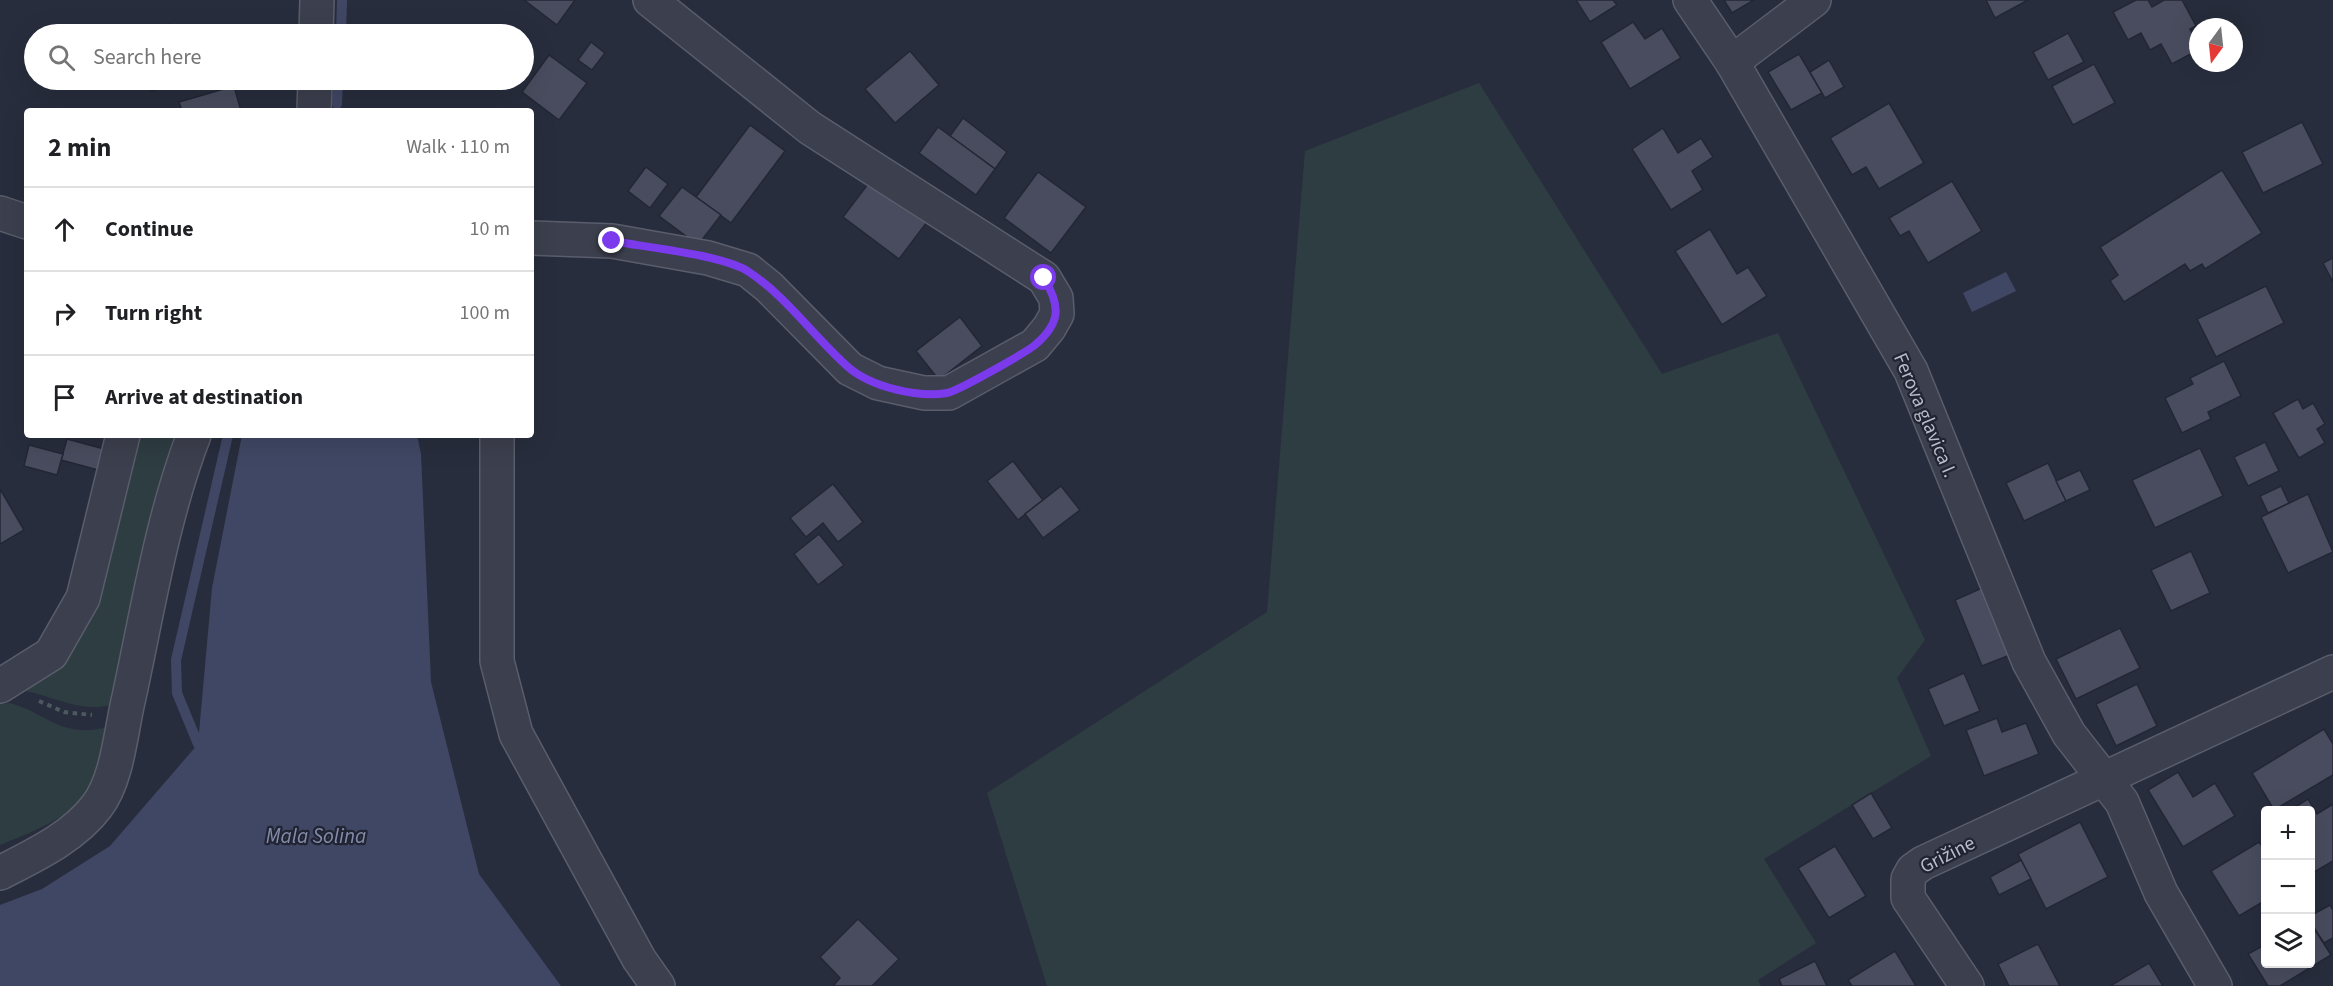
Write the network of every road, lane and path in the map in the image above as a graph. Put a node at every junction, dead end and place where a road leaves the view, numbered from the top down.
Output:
1 (317, 0) edge
2 (650, 0) edge
3 (1690, 0) edge
4 (1814, 0) edge
5 (316, 24) edge
6 (1732, 62) junction
7 (315, 90) edge
8 (314, 108) edge
9 (0, 213) edge
10 (24, 221) edge
11 (534, 238) edge
12 (122, 438) edge
13 (193, 438) edge
14 (497, 438) edge
15 (2333, 672) edge
16 (4, 683) edge
17 (125, 715) junction
18 (2103, 780) junction
19 (0, 873) edge
20 (658, 986) edge
21 (1967, 986) edge
22 (2215, 986) edge

1 - 5 street
2 - 11 street
3 - 6 street, Ferova glavica I.
4 - 6 street
6 - 18 street, Ferova glavica I.
7 - 8 street
9 - 10 street
12 - 16 street
13 - 17 street
14 - 20 street
15 - 18 street, Grižine
16 - 17 path
17 - 19 street
18 - 21 street, Grižine
18 - 22 street

